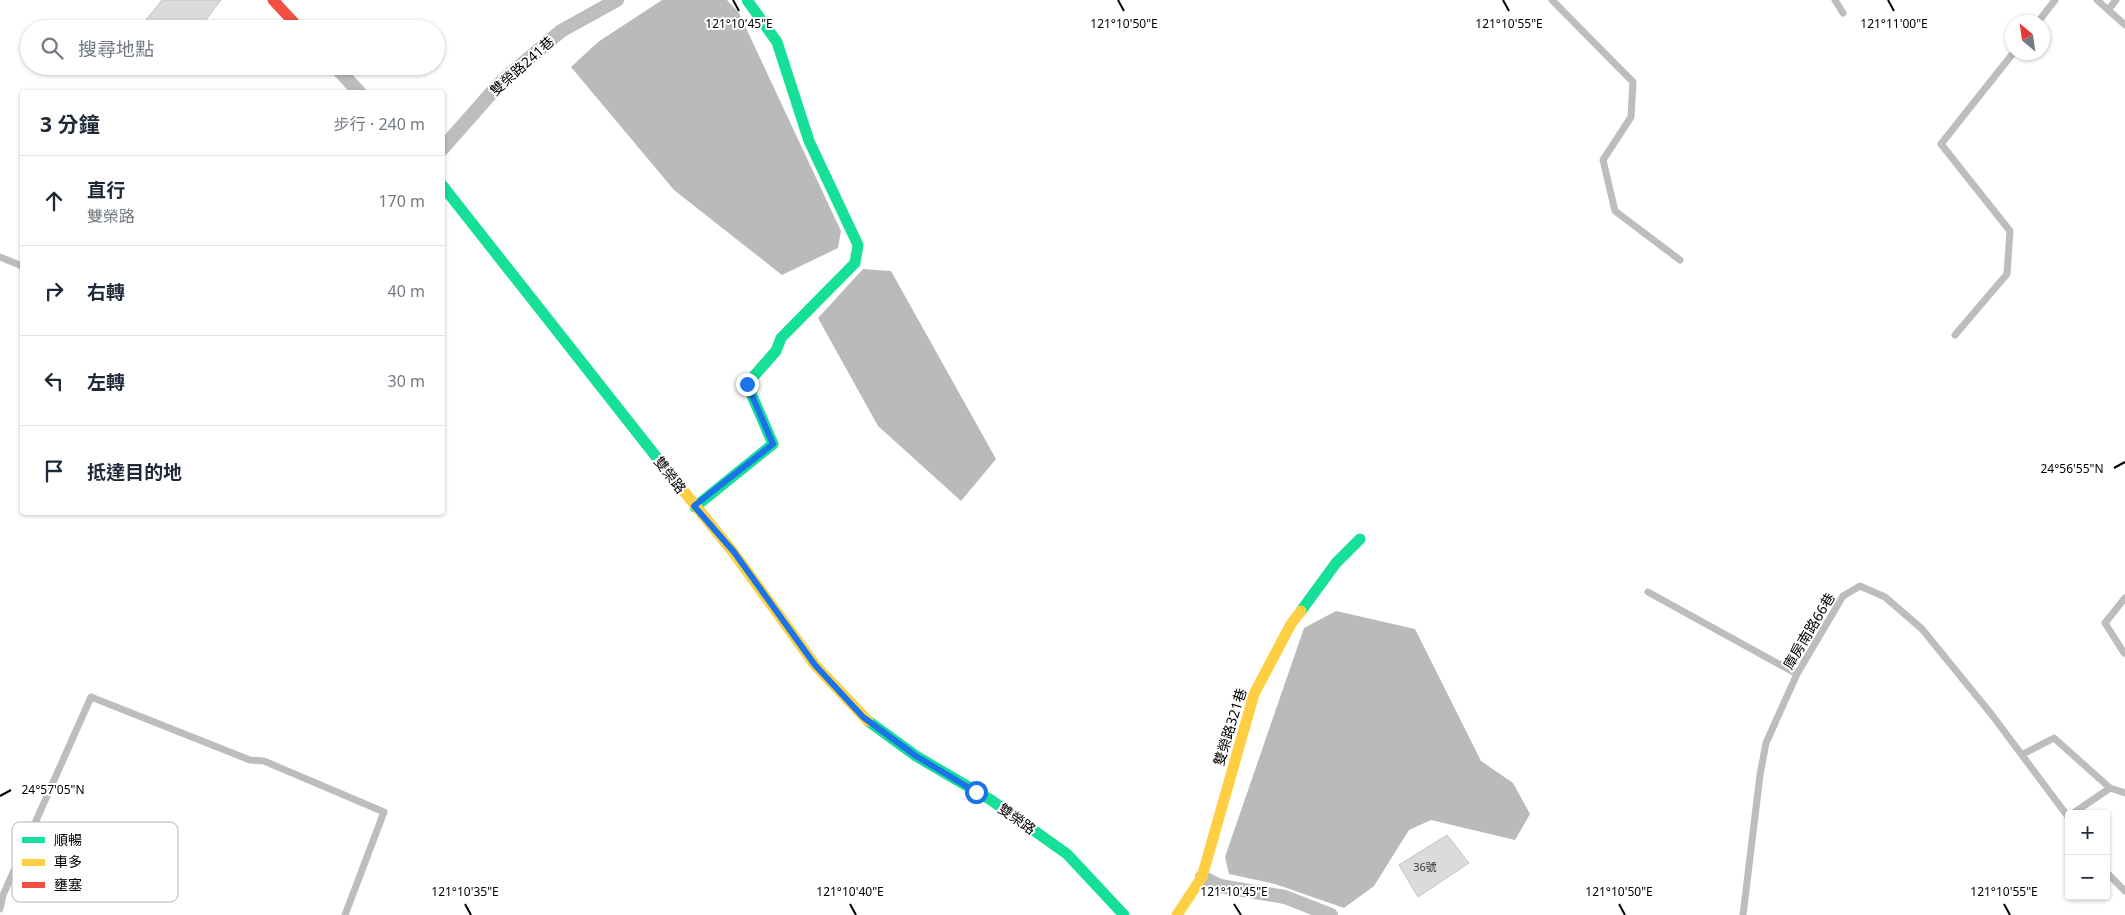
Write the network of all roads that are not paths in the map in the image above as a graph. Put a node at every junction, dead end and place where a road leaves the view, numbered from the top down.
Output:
1 (274, 0) edge
2 (617, 0) edge
3 (747, 0) edge
4 (1552, 0) edge
5 (1835, 0) edge
6 (2056, 0) edge
7 (2097, 0) edge
8 (2116, 0) edge
9 (2108, 10) junction
10 (1843, 13) dead end
11 (2044, 15) edge
12 (292, 20) edge
13 (2125, 25) edge
14 (2008, 60) edge
15 (343, 75) edge
16 (357, 90) edge
17 (445, 146) edge
18 (445, 189) edge
19 (0, 257) edge
20 (1680, 260) dead end
21 (20, 265) edge
22 (1955, 335) dead end
23 (695, 506) junction
24 (1360, 539) dead end
25 (1648, 592) dead end
26 (2125, 598) edge
27 (2124, 653) edge
28 (1797, 674) junction
29 (2022, 754) junction
30 (2110, 788) junction
31 (2125, 793) edge
32 (2078, 810) edge
33 (2065, 811) edge
34 (35, 822) edge
35 (12, 875) edge
36 (2110, 876) edge
37 (1202, 877) junction
38 (2125, 891) edge
39 (0, 909) edge
40 (345, 915) edge
41 (1124, 915) edge
42 (1177, 915) edge
43 (1331, 915) edge
44 (1743, 915) edge

1 - 12 street
2 - 17 street, 雙榮路241巷
3 - 23 street
4 - 20 lane
5 - 10 lane
6 - 11 lane
7 - 9 lane
8 - 9 lane
9 - 13 lane
14 - 22 lane
15 - 16 street
18 - 23 street, 雙榮路
19 - 21 lane
23 - 41 street, 雙榮路
24 - 37 street, 雙榮路321巷
25 - 28 lane
26 - 27 lane
28 - 29 lane, 庫房南路66巷
28 - 44 lane, 庫房南路66巷
29 - 30 lane
29 - 33 lane, 庫房南路66巷
30 - 31 lane
30 - 32 lane
34 - 40 lane
35 - 39 lane
36 - 38 lane
37 - 42 street, 雙榮路321巷
37 - 43 street

